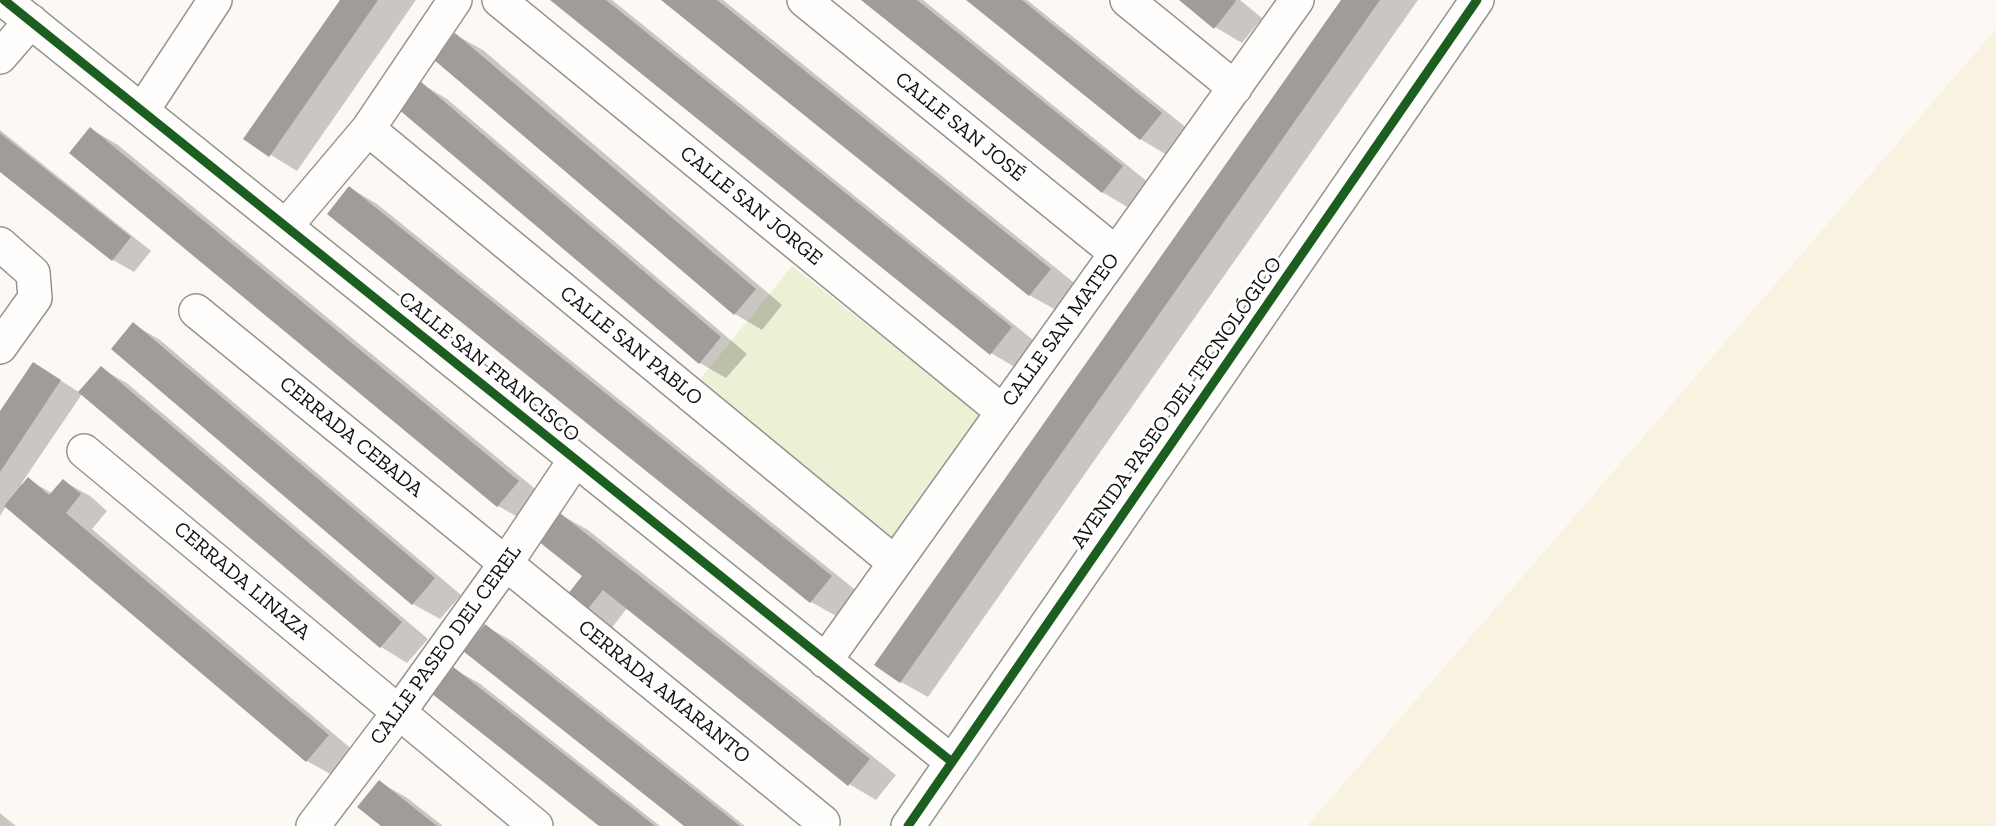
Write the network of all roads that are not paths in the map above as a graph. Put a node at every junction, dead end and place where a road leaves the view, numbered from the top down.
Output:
1 (4, 0) edge
2 (215, 0) edge
3 (455, 0) edge
4 (499, 0) edge
5 (804, 0) edge
6 (1127, 0) edge
7 (1297, 0) edge
8 (1477, 0) edge
9 (0, 5) edge
10 (31, 21) junction
11 (0, 57) edge
12 (1235, 88) junction
13 (142, 111) junction
14 (368, 129) junction
15 (286, 226) junction
16 (0, 244) edge
17 (1116, 253) junction
18 (196, 310) dead end
19 (0, 347) edge
20 (1002, 412) junction
21 (84, 451) dead end
22 (575, 460) junction
23 (506, 563) junction
24 (895, 563) junction
25 (825, 661) junction
26 (399, 712) junction
27 (952, 762) junction
28 (823, 822) dead end
29 (313, 826) edge
30 (536, 826) edge
31 (908, 826) edge

1 - 9 street
1 - 10 street, CALLE SAN FRANCISCO
2 - 13 street
3 - 14 street
4 - 20 street, CALLE SAN JORGE
5 - 17 street, CALLE SAN JOSÉ
6 - 12 street
7 - 12 street, CALLE SAN MATEO
8 - 27 street, AVENIDA PASEO DEL TECNOLÓGICO
10 - 11 street
10 - 13 street, CALLE SAN FRANCISCO
12 - 17 street, CALLE SAN MATEO
13 - 15 street, CALLE SAN FRANCISCO
14 - 15 street
14 - 24 street, CALLE SAN PABLO
15 - 22 street, CALLE SAN FRANCISCO
16 - 19 street
17 - 20 street, CALLE SAN MATEO
18 - 23 street, CERRADA CEBADA
20 - 24 street, CALLE SAN MATEO
21 - 26 street, CERRADA LINAZA
22 - 23 street, CALLE PASEO DEL CEREL
22 - 25 street, CALLE SAN FRANCISCO
23 - 26 street, CALLE PASEO DEL CEREL
23 - 28 street, CERRADA AMARANTO
24 - 25 street, CALLE SAN MATEO
25 - 27 street, CALLE SAN FRANCISCO
26 - 29 street, CALLE PASEO DEL CEREL
26 - 30 street, CERRADA LINAZA
27 - 31 street, AVENIDA PASEO DEL TECNOLÓGICO

